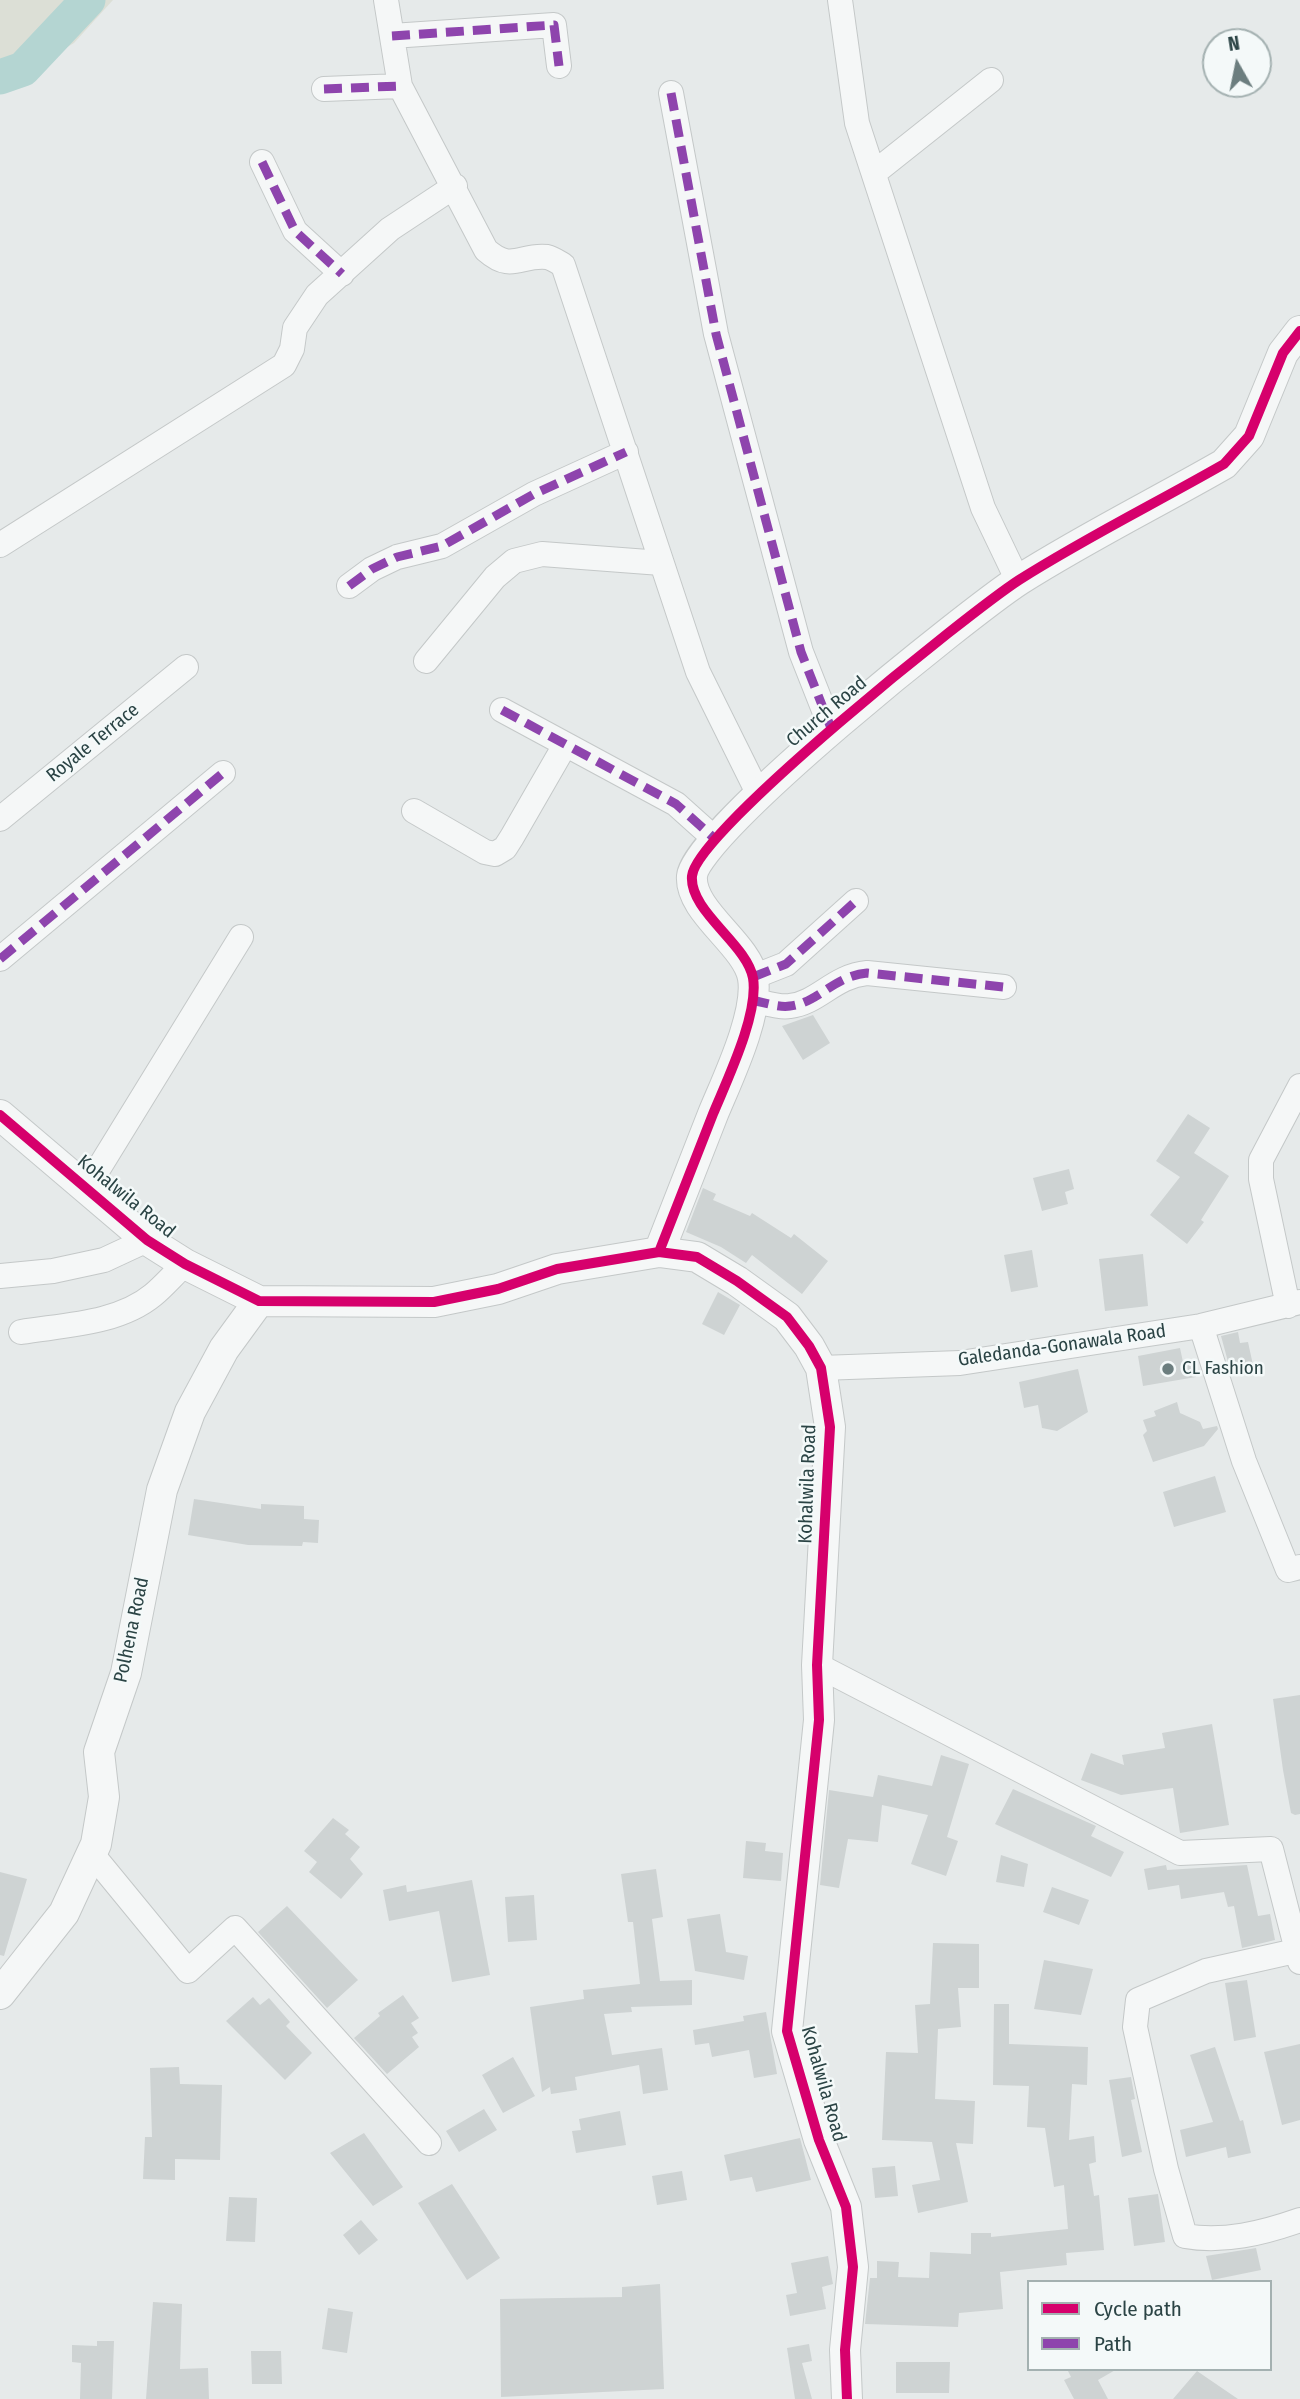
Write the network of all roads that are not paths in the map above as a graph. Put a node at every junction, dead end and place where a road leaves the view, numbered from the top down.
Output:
1 (386, 0) edge
2 (840, 0) edge
3 (392, 36) junction
4 (559, 66) dead end
5 (991, 80) dead end
6 (400, 86) junction
7 (324, 89) dead end
8 (671, 93) dead end
9 (261, 162) dead end
10 (874, 173) junction
11 (455, 186) junction
12 (342, 274) junction
13 (1300, 331) edge
14 (626, 452) junction
15 (0, 545) edge
16 (661, 564) junction
17 (1018, 581) junction
18 (349, 586) dead end
19 (426, 661) dead end
20 (186, 667) dead end
21 (502, 710) dead end
22 (831, 728) junction
23 (565, 745) junction
24 (223, 773) dead end
25 (759, 795) junction
26 (414, 811) dead end
27 (0, 820) edge
28 (715, 839) junction
29 (856, 901) dead end
30 (241, 937) dead end
31 (0, 959) edge
32 (1004, 987) dead end
33 (752, 988) junction
34 (1300, 1086) edge
35 (0, 1115) edge
36 (86, 1189) junction
37 (147, 1240) junction
38 (659, 1252) junction
39 (185, 1264) junction
40 (0, 1276) edge
41 (259, 1301) junction
42 (1294, 1304) edge
43 (1201, 1326) junction
44 (21, 1332) dead end
45 (821, 1368) junction
46 (1300, 1567) edge
47 (817, 1665) junction
48 (92, 1854) junction
49 (1299, 1954) edge
50 (2, 1988) edge
51 (429, 2143) dead end
52 (1300, 2220) edge
53 (847, 2399) edge

1 - 3 street
2 - 10 street
3 - 4 street
3 - 6 street
5 - 10 street
6 - 7 street
6 - 11 street
8 - 22 street
9 - 12 street
10 - 17 street
11 - 12 street
11 - 14 street
12 - 15 street
13 - 17 street, Church Road
14 - 16 street
14 - 18 street
16 - 19 street
16 - 25 street
17 - 22 street, Church Road
20 - 27 street, Royale Terrace
21 - 23 street
22 - 25 street, Church Road
23 - 26 street
23 - 28 street
24 - 31 street
25 - 28 street, Church Road
28 - 33 street, Church Road
29 - 33 street
30 - 36 street
32 - 33 street
33 - 38 street
34 - 42 street
35 - 36 street, Kohalwila Road
36 - 37 street, Kohalwila Road
37 - 39 street, Kohalwila Road
37 - 40 street
38 - 41 street, Kohalwila Road
38 - 45 street, Kohalwila Road
39 - 41 street, Kohalwila Road
39 - 44 street
41 - 48 street, Polhena Road
42 - 43 street, Galedanda-Gonawala Road
43 - 45 street, Galedanda-Gonawala Road
43 - 46 street
45 - 47 street, Kohalwila Road
47 - 49 street
47 - 53 street, Kohalwila Road
48 - 50 street, Polhena Road
48 - 51 street
49 - 52 street

